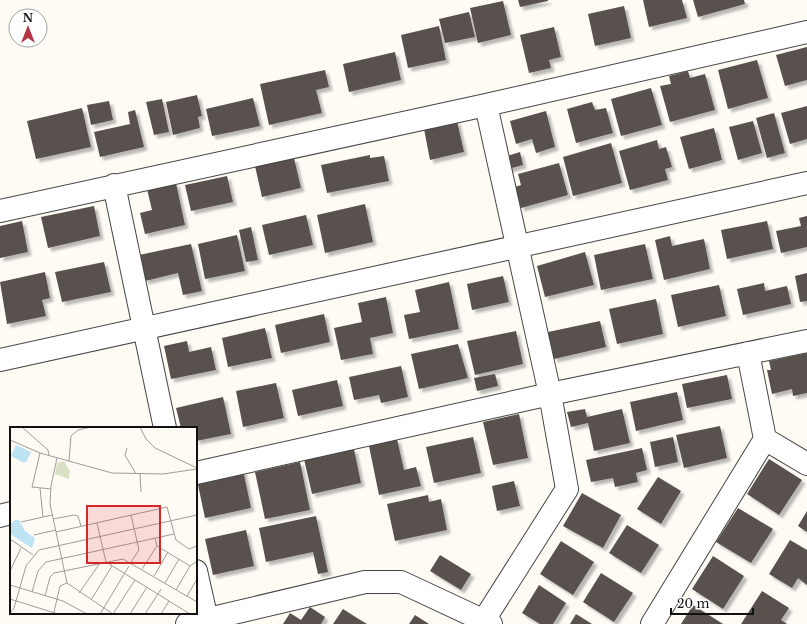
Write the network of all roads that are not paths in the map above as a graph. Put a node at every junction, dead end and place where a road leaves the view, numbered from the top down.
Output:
1 (807, 32) edge
2 (486, 106) junction
3 (807, 183) edge
4 (114, 185) junction
5 (0, 211) edge
6 (517, 247) junction
7 (143, 329) junction
8 (807, 341) edge
9 (748, 353) junction
10 (0, 360) edge
11 (550, 394) junction
12 (165, 427) edge
13 (765, 439) junction
14 (807, 464) edge
15 (197, 473) edge
16 (10, 513) edge
17 (0, 516) edge
18 (197, 580) edge
19 (488, 622) edge
20 (202, 623) edge
21 (652, 624) edge

1 - 2 street
2 - 4 street
2 - 6 street
3 - 6 street
4 - 5 street
4 - 7 street
6 - 7 street
6 - 11 street
7 - 10 street
7 - 12 street
8 - 9 street
9 - 11 street
9 - 13 street
11 - 15 street
11 - 19 street
13 - 14 street
13 - 21 street
16 - 17 street
18 - 20 street
19 - 20 street

